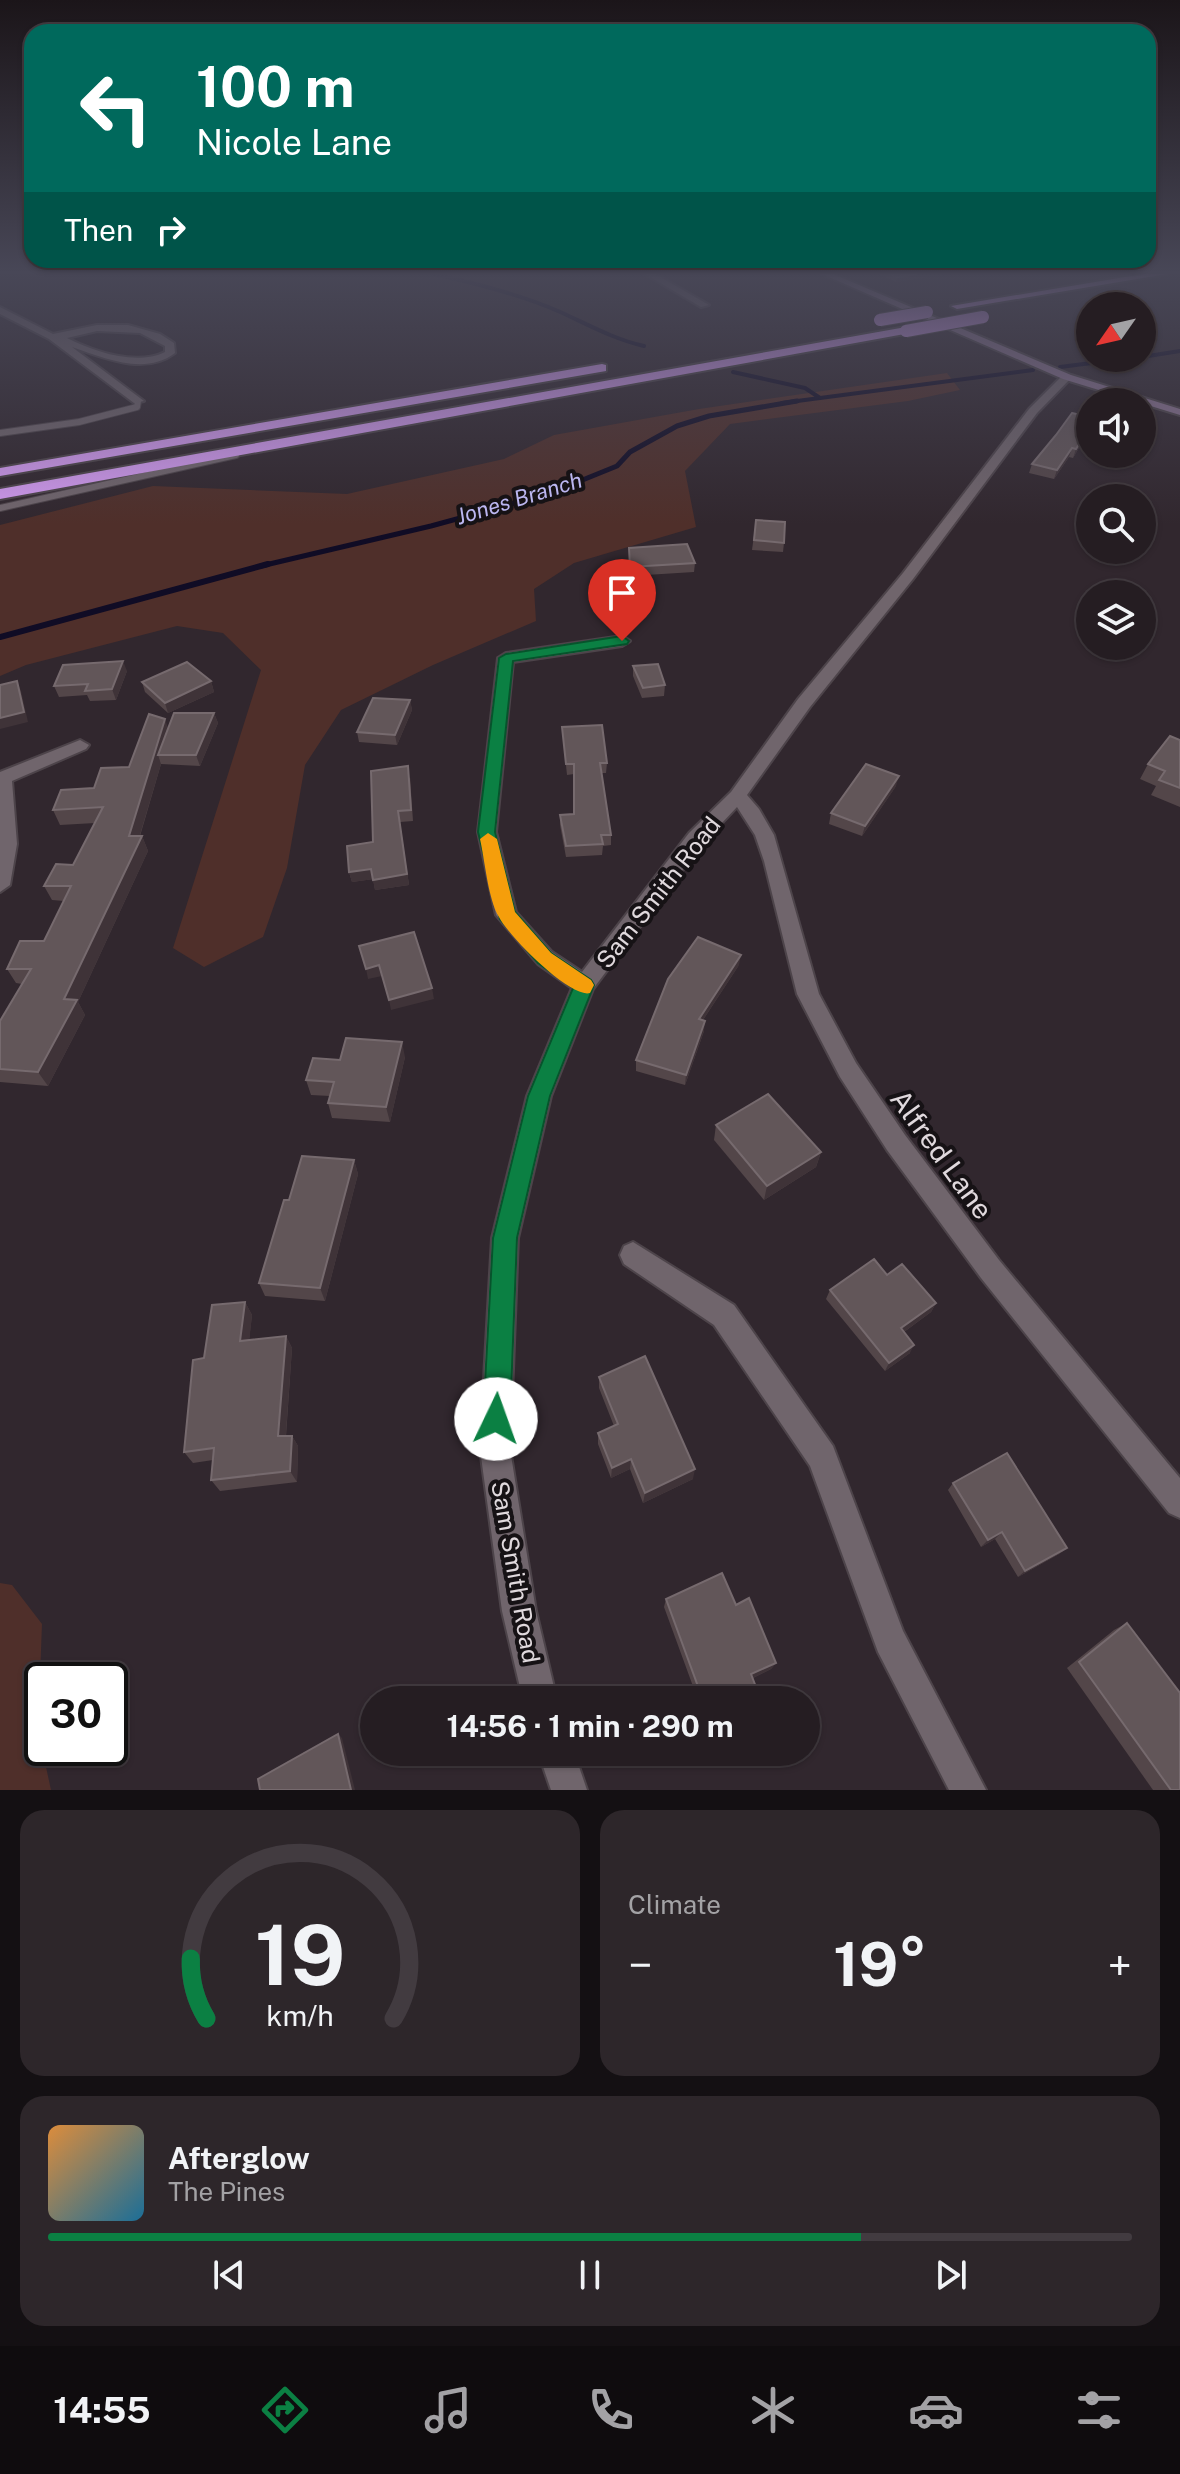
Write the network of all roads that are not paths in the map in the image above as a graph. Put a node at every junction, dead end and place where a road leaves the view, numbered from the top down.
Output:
1 (86, 358) edge
2 (116, 358) edge
3 (156, 358) edge
4 (759, 358) edge
5 (1023, 358) edge
6 (623, 365) dead end
7 (1067, 377) junction
8 (1100, 388) edge
9 (138, 401) joint
10 (1156, 406) edge
11 (1180, 412) edge
12 (0, 433) edge
13 (284, 443) junction
14 (0, 472) edge
15 (0, 494) edge
16 (0, 508) edge
17 (622, 641) dead end
18 (80, 745) dead end
19 (2, 778) edge
20 (737, 796) junction
21 (0, 885) edge
22 (584, 985) junction
23 (633, 1255) dead end
24 (1180, 1502) edge
25 (537, 1686) edge
26 (561, 1766) edge
27 (569, 1790) edge
28 (968, 1790) edge

1 - 9 street
2 - 3 street
4 - 13 highway, bridge
5 - 7 street
6 - 14 highway
7 - 8 street
7 - 20 street, Sam Smith Road
9 - 12 lane
10 - 11 street
13 - 15 highway
13 - 16 lane
17 - 22 street
18 - 19 street
19 - 21 street
20 - 22 street, Sam Smith Road
20 - 24 street, Alfred Lane
22 - 25 street, Sam Smith Road
23 - 28 street
26 - 27 street

